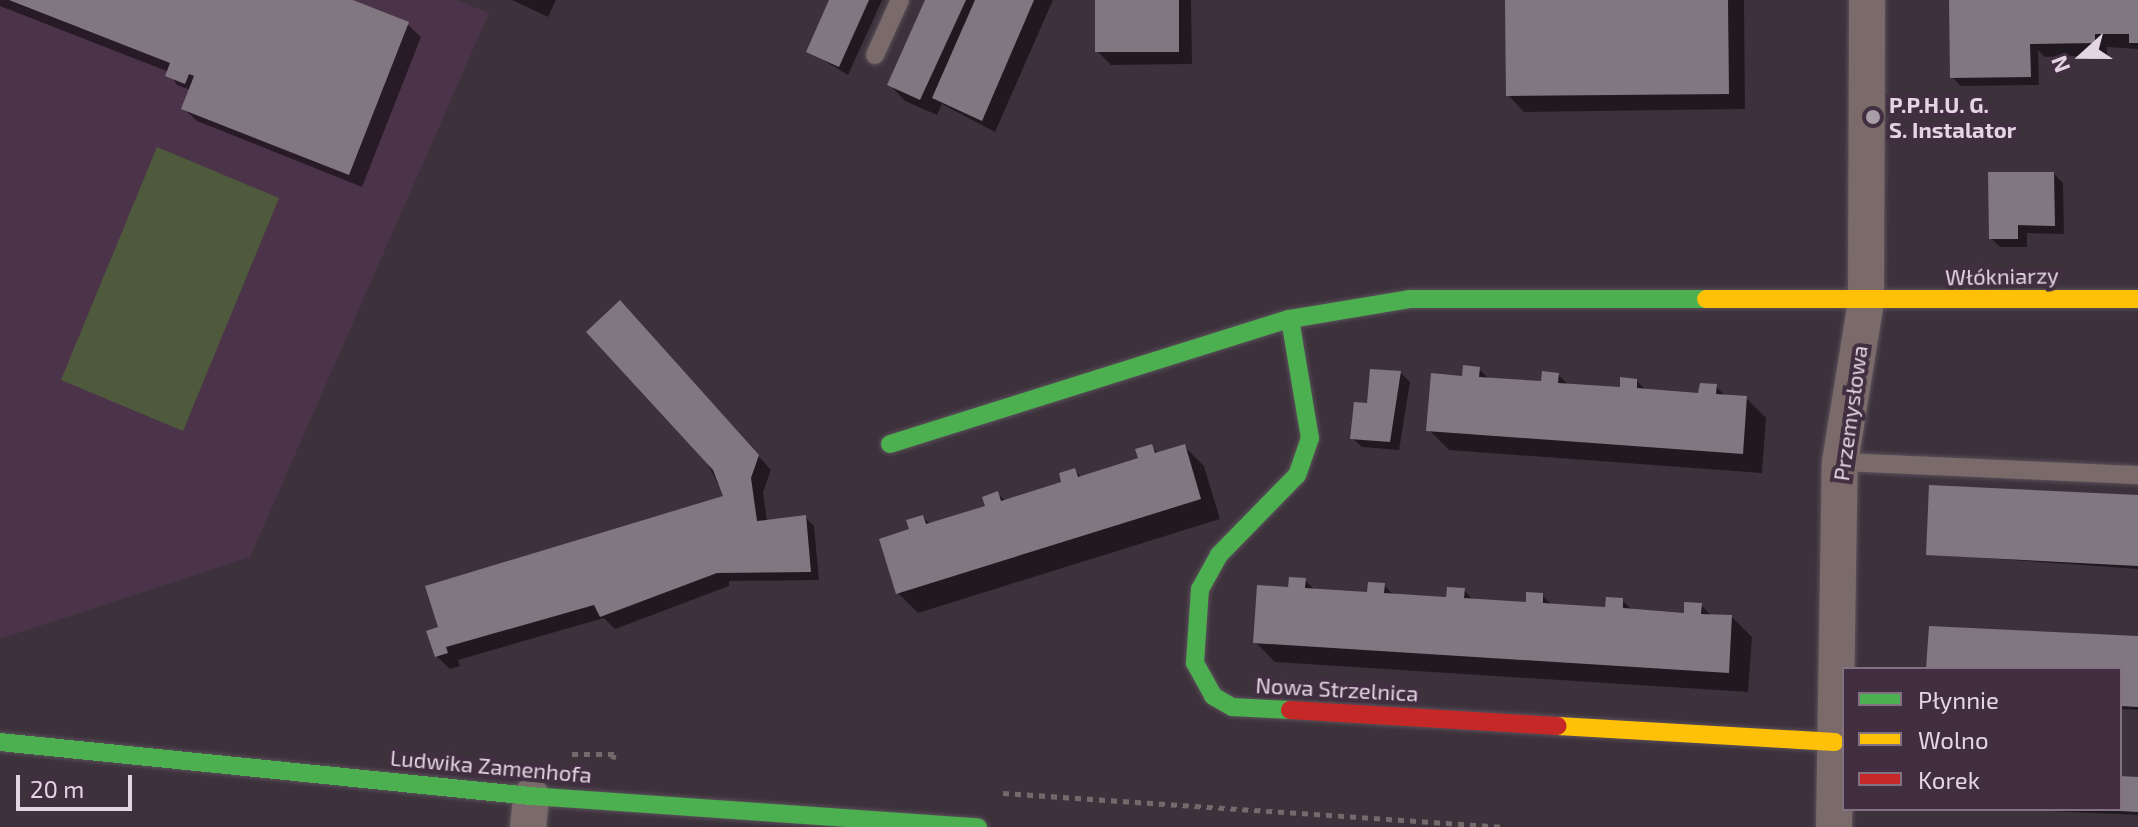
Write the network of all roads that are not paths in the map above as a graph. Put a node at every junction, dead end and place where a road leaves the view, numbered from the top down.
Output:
1 (900, 0) edge
2 (1867, 0) edge
3 (875, 55) dead end
4 (2138, 299) edge
5 (1866, 302) junction
6 (1290, 319) junction
7 (890, 444) dead end
8 (1840, 462) junction
9 (2138, 475) edge
10 (0, 742) edge
11 (1835, 742) junction
12 (530, 811) edge
13 (978, 827) edge
14 (1834, 827) edge

1 - 3 lane
2 - 5 street, Przemysłowa
4 - 5 street, Włókniarzy
5 - 6 street
5 - 8 street, Przemysłowa
6 - 7 street
6 - 11 street, Nowa Strzelnica
8 - 9 lane
8 - 11 street, Przemysłowa
10 - 12 street, Ludwika Zamenhofa
11 - 14 street, Przemysłowa
12 - 13 street, Ludwika Zamenhofa

